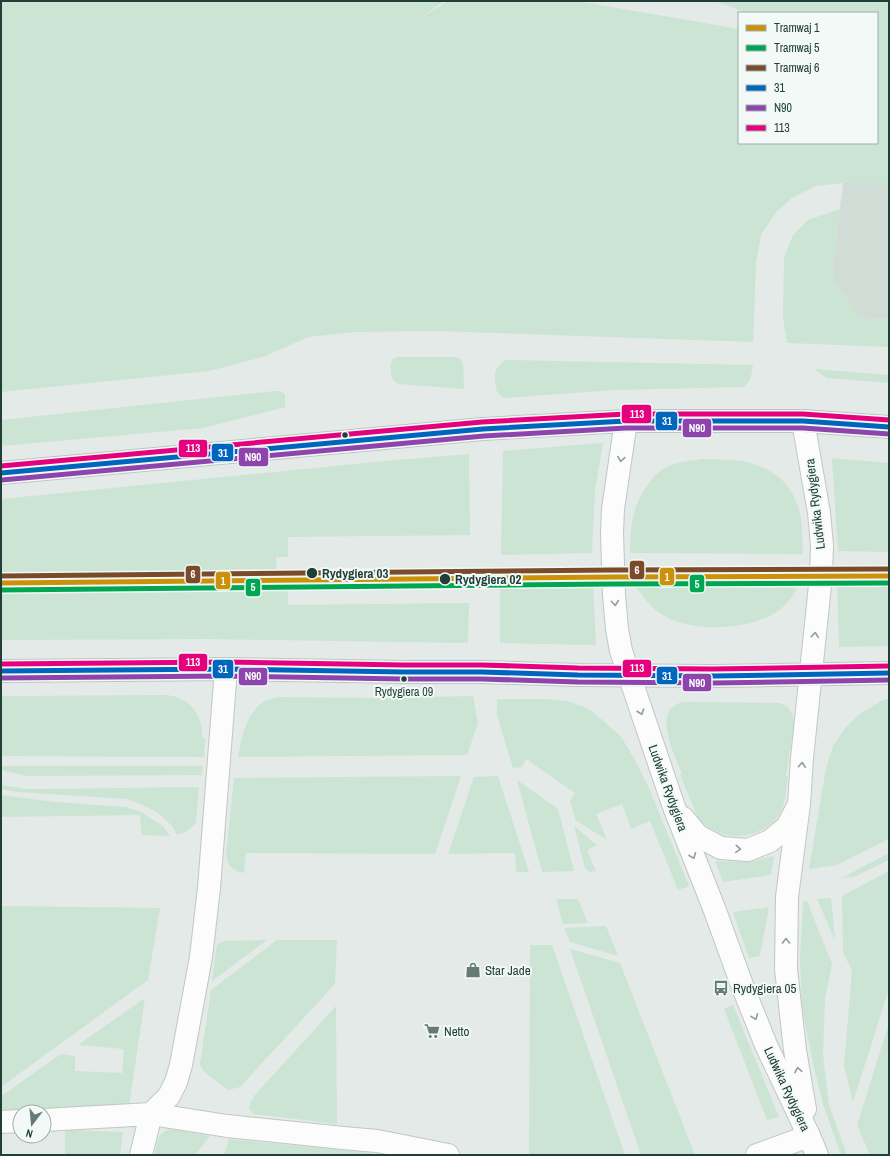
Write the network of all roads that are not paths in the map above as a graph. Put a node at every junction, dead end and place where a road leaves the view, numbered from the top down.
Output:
1 (626, 421) junction
2 (803, 421) junction
3 (889, 427) edge
4 (1, 473) edge
5 (226, 669) junction
6 (1, 671) edge
7 (889, 673) edge
8 (811, 674) junction
9 (628, 675) junction
10 (799, 804) junction
11 (674, 807) junction
12 (152, 1114) junction
13 (52, 1120) edge
14 (12, 1121) edge
15 (1, 1122) edge
16 (813, 1145) edge
17 (141, 1155) edge
18 (448, 1155) edge
19 (757, 1155) edge

1 - 2 main road
1 - 4 main road
1 -> 9 street, Ludwika Rydygiera
2 - 3 main road
8 -> 2 street, Ludwika Rydygiera
5 - 6 main road
5 - 9 main road
5 - 12 street
7 - 8 main road
8 - 9 main road
10 -> 8 street, Ludwika Rydygiera
9 -> 11 street, Ludwika Rydygiera
11 -> 10 street
16 -> 10 street, Ludwika Rydygiera
11 -> 16 street, Ludwika Rydygiera
12 - 13 street
12 - 17 street
12 - 18 street
14 - 15 street
16 - 19 street

